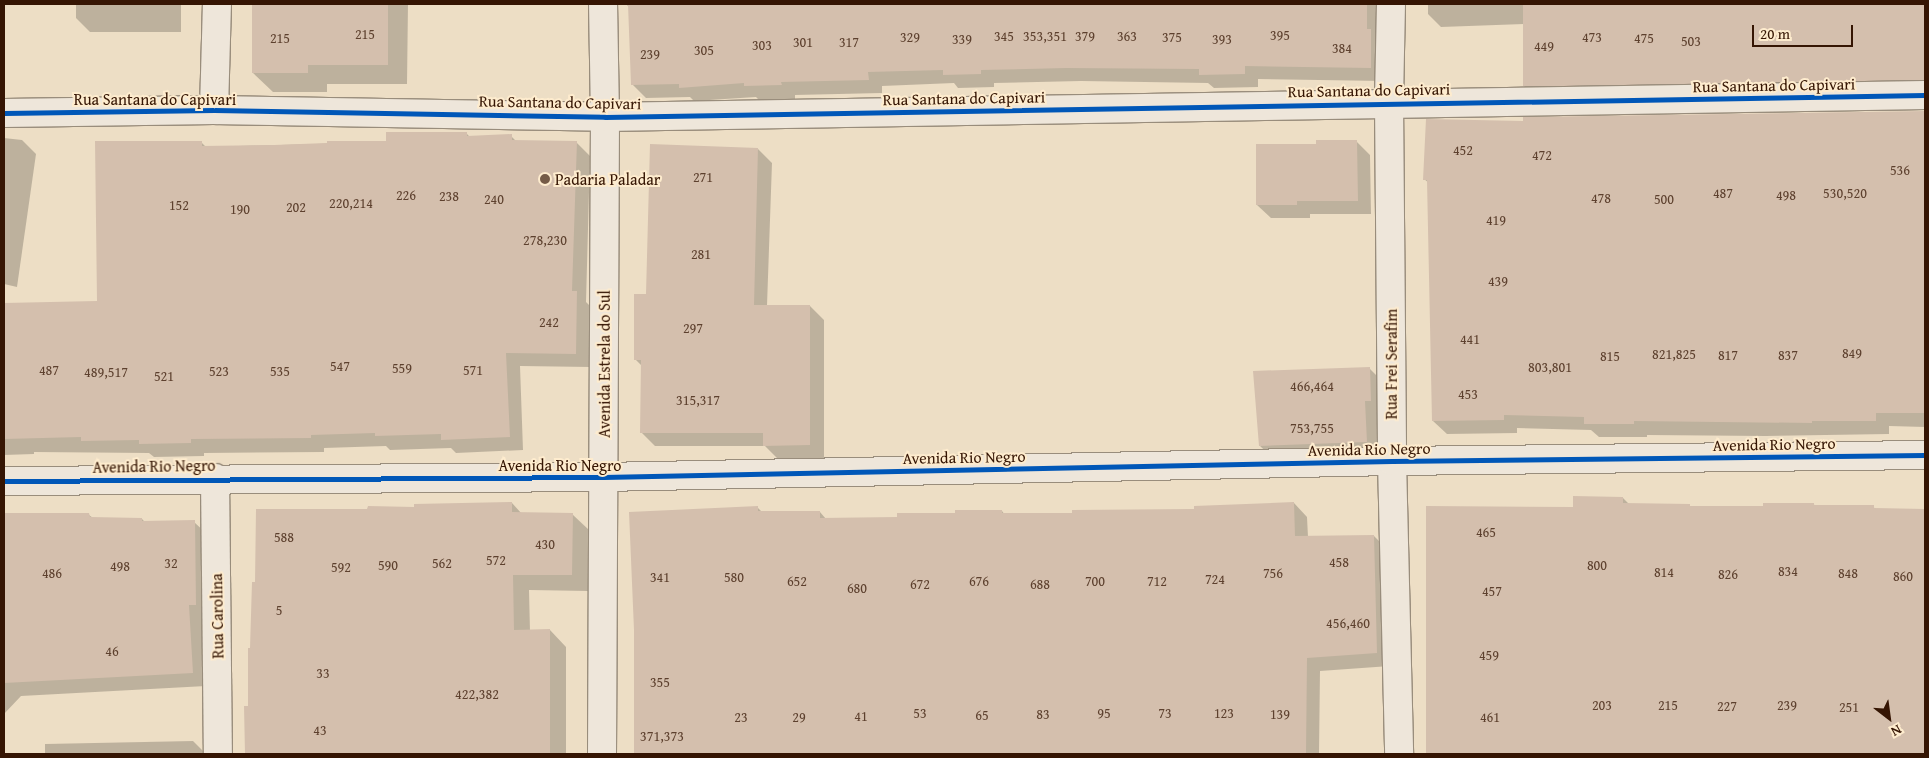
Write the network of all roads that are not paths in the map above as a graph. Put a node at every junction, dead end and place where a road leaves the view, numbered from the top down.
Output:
1 (217, 4) edge
2 (603, 4) edge
3 (1391, 4) edge
4 (1925, 96) edge
5 (1389, 102) junction
6 (214, 110) junction
7 (4, 113) edge
8 (605, 117) junction
9 (1925, 455) edge
10 (1392, 461) junction
11 (603, 477) junction
12 (215, 478) junction
13 (4, 481) edge
14 (218, 754) edge
15 (602, 754) edge
16 (1399, 754) edge

1 - 6 street
2 - 8 street, Avenida Estrela do Sul
3 - 5 street, Rua Frei Serafim
4 - 5 street, Rua Santana do Capivari
5 - 8 street, Rua Santana do Capivari
5 - 10 street, Rua Frei Serafim
6 - 7 street, Rua Santana do Capivari
6 - 8 street, Rua Santana do Capivari
8 - 11 street, Avenida Estrela do Sul
9 - 10 street, Avenida Rio Negro
10 - 11 street, Avenida Rio Negro
10 - 16 street, Rua Frei Serafim
11 - 12 street, Avenida Rio Negro
11 - 15 street, Avenida Estrela do Sul
12 - 13 street, Avenida Rio Negro
12 - 14 street, Rua Carolina

